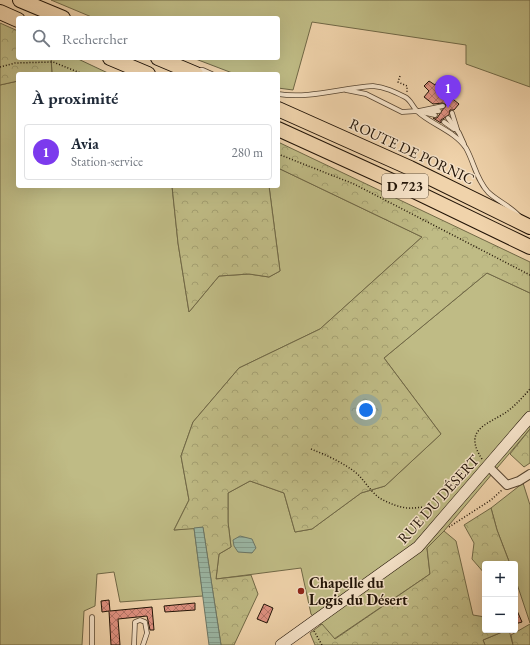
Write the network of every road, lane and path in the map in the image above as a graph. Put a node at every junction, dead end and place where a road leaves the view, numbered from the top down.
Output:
1 (20, 0) edge
2 (0, 12) edge
3 (58, 16) edge
4 (16, 19) edge
5 (115, 60) edge
6 (163, 60) edge
7 (0, 67) edge
8 (78, 72) edge
9 (143, 72) edge
10 (192, 72) edge
11 (208, 72) edge
12 (400, 76) dead end
13 (343, 90) junction
14 (280, 94) edge
15 (407, 98) junction
16 (442, 106) dead end
17 (280, 110) edge
18 (417, 111) junction
19 (439, 111) dead end
20 (452, 113) dead end
21 (435, 114) dead end
22 (446, 120) dead end
23 (280, 130) edge
24 (459, 133) junction
25 (466, 148) junction
26 (280, 155) edge
27 (528, 226) edge
28 (530, 248) edge
29 (530, 275) edge
30 (530, 390) edge
31 (530, 417) edge
32 (311, 449) dead end
33 (488, 466) junction
34 (530, 474) edge
35 (507, 485) junction
36 (445, 516) junction
37 (449, 527) dead end
38 (92, 617) dead end
39 (310, 624) junction
40 (92, 645) edge
41 (134, 645) edge
42 (142, 645) edge
43 (281, 645) edge
44 (322, 645) edge

1 - 3 highway
2 - 4 highway
5 - 9 highway
6 - 10 highway
7 - 8 path
10 - 11 lane
12 - 15 path
13 - 14 lane
13 - 15 lane
13 - 18 lane
15 - 18 lane
16 - 18 lane
17 - 27 highway, ROUTE DE PORNIC / D 723
18 - 19 lane
18 - 21 lane
18 - 25 lane
20 - 24 lane
22 - 24 lane
23 - 28 highway, D 723
24 - 25 lane
25 - 27 lane
26 - 29 path
30 - 33 path
31 - 33 street, RUE DU DÉSERT
32 - 36 path
33 - 35 street
33 - 36 street, RUE DU DÉSERT
34 - 35 street
35 - 37 path
36 - 39 street, RUE DU DÉSERT
38 - 40 lane
39 - 43 street, RUE DU DÉSERT
39 - 44 path
41 - 42 lane

